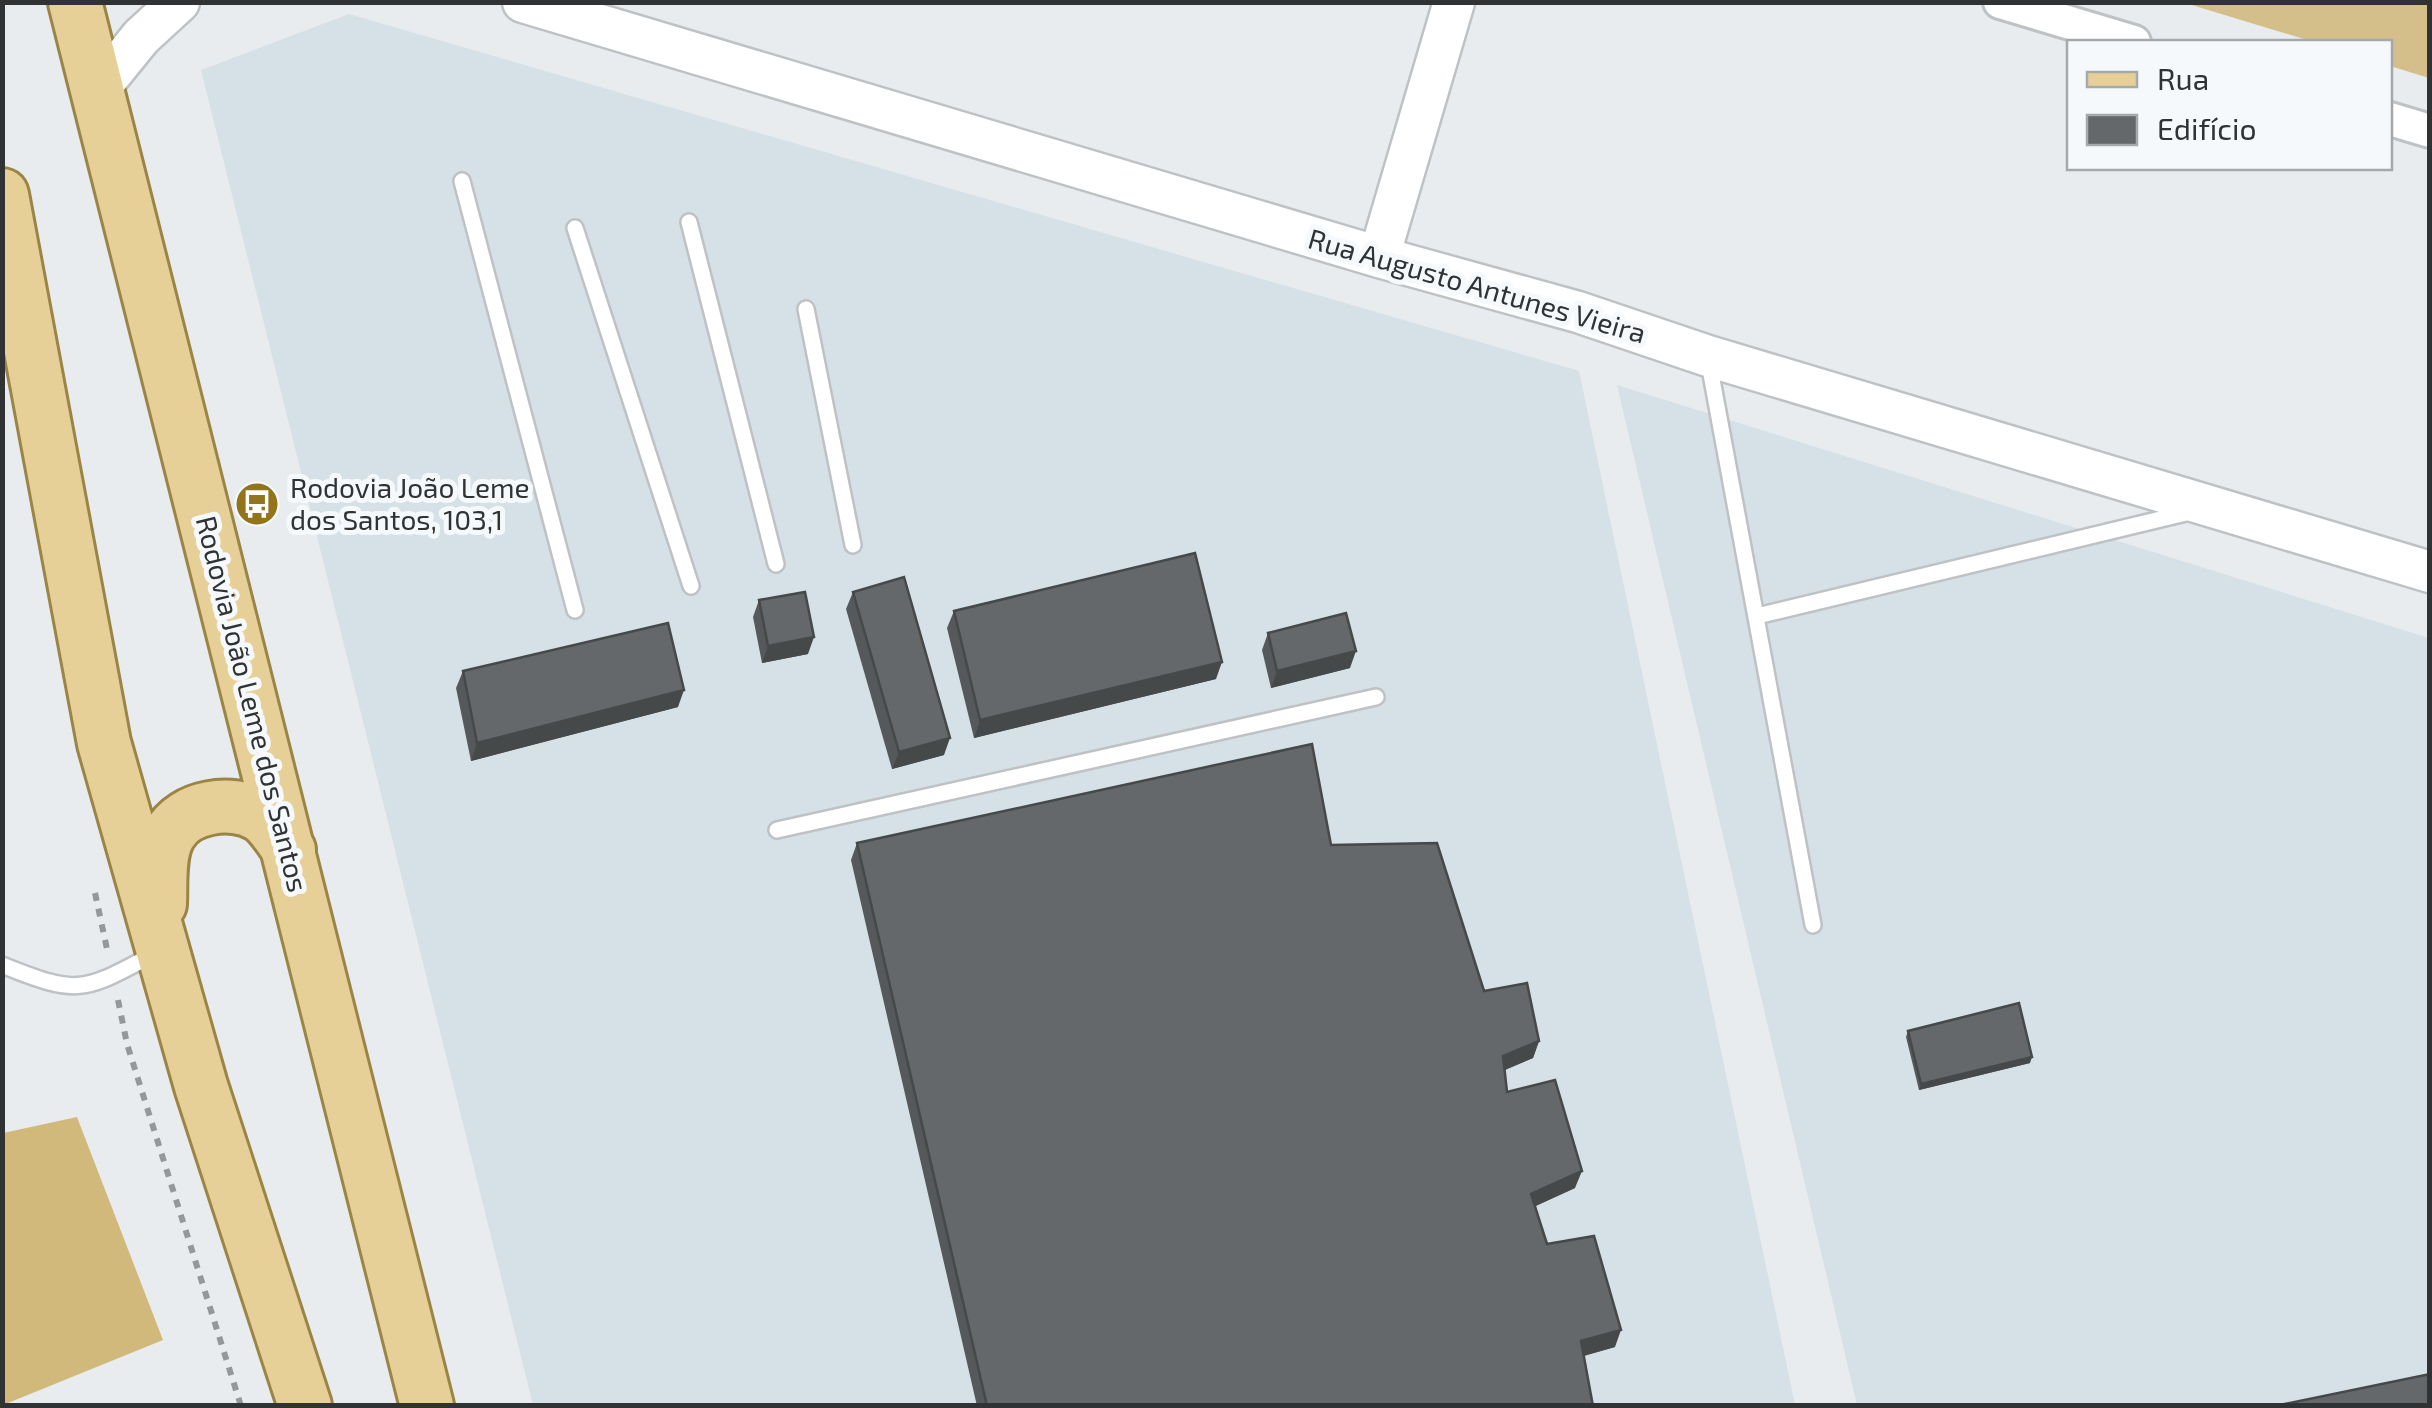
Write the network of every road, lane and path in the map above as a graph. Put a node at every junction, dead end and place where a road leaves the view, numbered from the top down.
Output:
1 (75, 2) edge
2 (179, 2) edge
3 (524, 2) edge
4 (1454, 2) edge
5 (2000, 2) edge
6 (2127, 40) edge
7 (98, 90) junction
8 (2392, 120) edge
9 (2430, 130) edge
10 (462, 181) dead end
11 (2, 195) edge
12 (689, 222) dead end
13 (575, 228) dead end
14 (1378, 257) junction
15 (806, 309) dead end
16 (1708, 356) junction
17 (2213, 506) junction
18 (853, 545) dead end
19 (776, 564) dead end
20 (2430, 572) edge
21 (692, 586) dead end
22 (575, 610) dead end
23 (1757, 616) junction
24 (1376, 696) dead end
25 (777, 830) dead end
26 (289, 850) junction
27 (1813, 925) dead end
28 (164, 950) junction
29 (2, 965) edge
30 (305, 1406) edge
31 (427, 1406) edge

1 - 7 main road, Rodovia João Leme dos Santos
2 - 7 street
3 - 14 street, Rua Augusto Antunes Vieira
4 - 14 street
5 - 6 street
7 - 26 main road, Rodovia João Leme dos Santos
8 - 9 street
10 - 22 lane
11 - 28 main road
12 - 19 lane
13 - 21 lane
14 - 16 street, Rua Augusto Antunes Vieira
15 - 18 lane
16 - 17 street, Rua Augusto Antunes Vieira
16 - 23 lane
17 - 20 street, Rua Augusto Antunes Vieira
17 - 23 lane
23 - 27 lane
24 - 25 lane
26 - 28 main road
26 - 31 main road, Rodovia João Leme dos Santos
28 - 29 lane
28 - 30 main road

